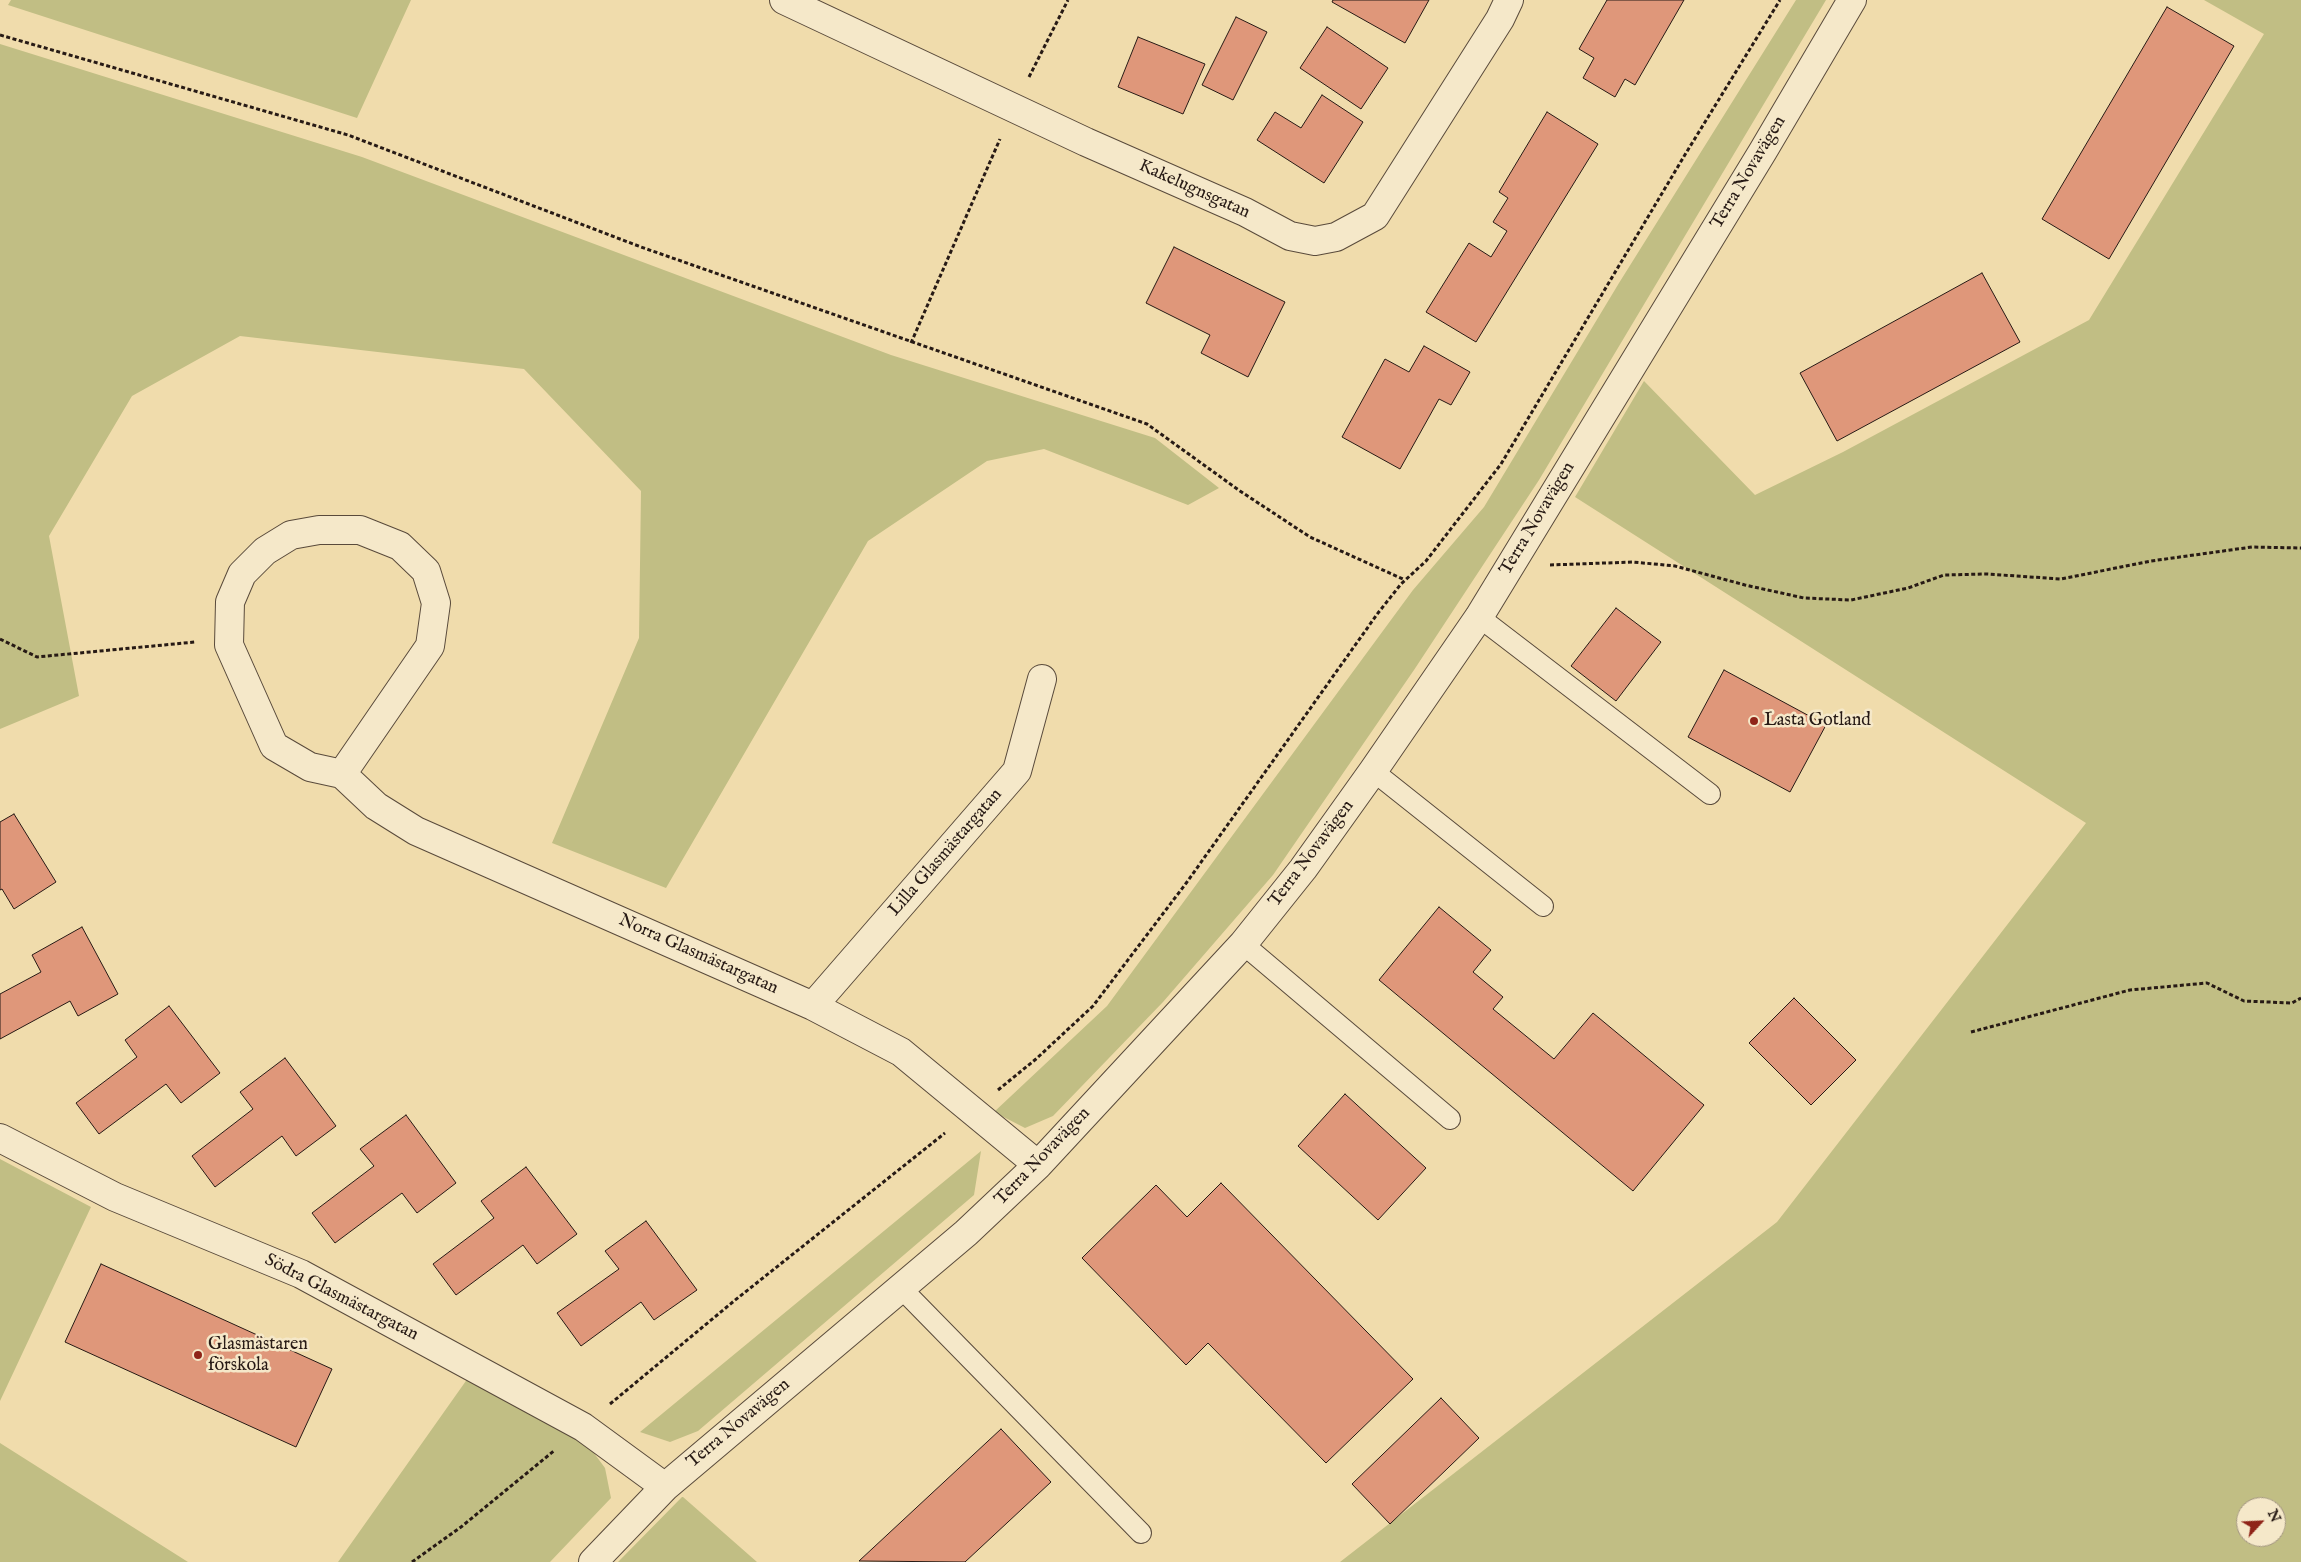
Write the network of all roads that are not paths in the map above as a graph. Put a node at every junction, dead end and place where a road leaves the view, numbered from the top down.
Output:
1 (784, 0) edge
2 (1509, 0) edge
3 (1852, 0) edge
4 (1479, 617) junction
5 (1042, 679) dead end
6 (1373, 771) junction
7 (342, 774) junction
8 (1710, 794) dead end
9 (1544, 906) dead end
10 (1243, 944) junction
11 (813, 1006) junction
12 (1450, 1119) dead end
13 (0, 1138) edge
14 (1038, 1165) junction
15 (901, 1288) junction
16 (665, 1487) junction
17 (1141, 1533) dead end
18 (593, 1562) edge

1 - 2 street, Kakelugnsgatan
3 - 4 street, Terra Novavägen
4 - 6 street, Terra Novavägen
4 - 8 lane
5 - 11 street, Lilla Glasmästargatan
6 - 9 lane
6 - 10 street, Terra Novavägen
7 - 7 street
7 - 11 street, Norra Glasmästargatan
10 - 12 lane
10 - 14 street, Terra Novavägen
11 - 14 street, Norra Glasmästargatan
13 - 16 street, Södra Glasmästargatan
14 - 15 street, Terra Novavägen
15 - 16 street, Terra Novavägen
15 - 17 lane
16 - 18 street, Terra Novavägen

